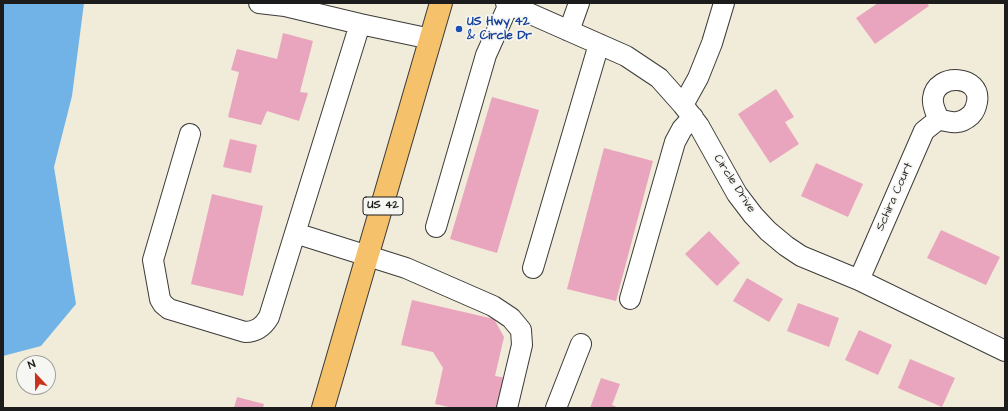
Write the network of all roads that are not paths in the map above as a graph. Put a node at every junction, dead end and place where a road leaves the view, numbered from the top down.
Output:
1 (259, 3) edge
2 (442, 3) edge
3 (579, 3) edge
4 (724, 3) edge
5 (507, 4) edge
6 (360, 24) junction
7 (569, 31) junction
8 (431, 39) junction
9 (599, 44) junction
10 (688, 111) junction
11 (939, 119) dead end
12 (190, 134) dead end
13 (436, 227) dead end
14 (294, 233) junction
15 (368, 256) junction
16 (532, 268) dead end
17 (859, 280) junction
18 (630, 299) dead end
19 (580, 344) dead end
20 (1005, 351) edge
21 (328, 407) edge
22 (507, 408) edge
23 (556, 408) edge

1 - 6 street
2 - 8 main road, US 42
3 - 7 street
4 - 10 street
5 - 7 street, Circle Drive
5 - 13 street
6 - 8 street
6 - 14 street
7 - 9 street, Circle Drive
8 - 15 main road, US 42
9 - 10 street, Circle Drive
9 - 16 street
10 - 17 street, Circle Drive
10 - 18 street
11 - 17 street, Schira Court
12 - 14 street
14 - 15 street
15 - 21 main road, US 42
15 - 22 street
17 - 20 street, Circle Drive
19 - 23 street

